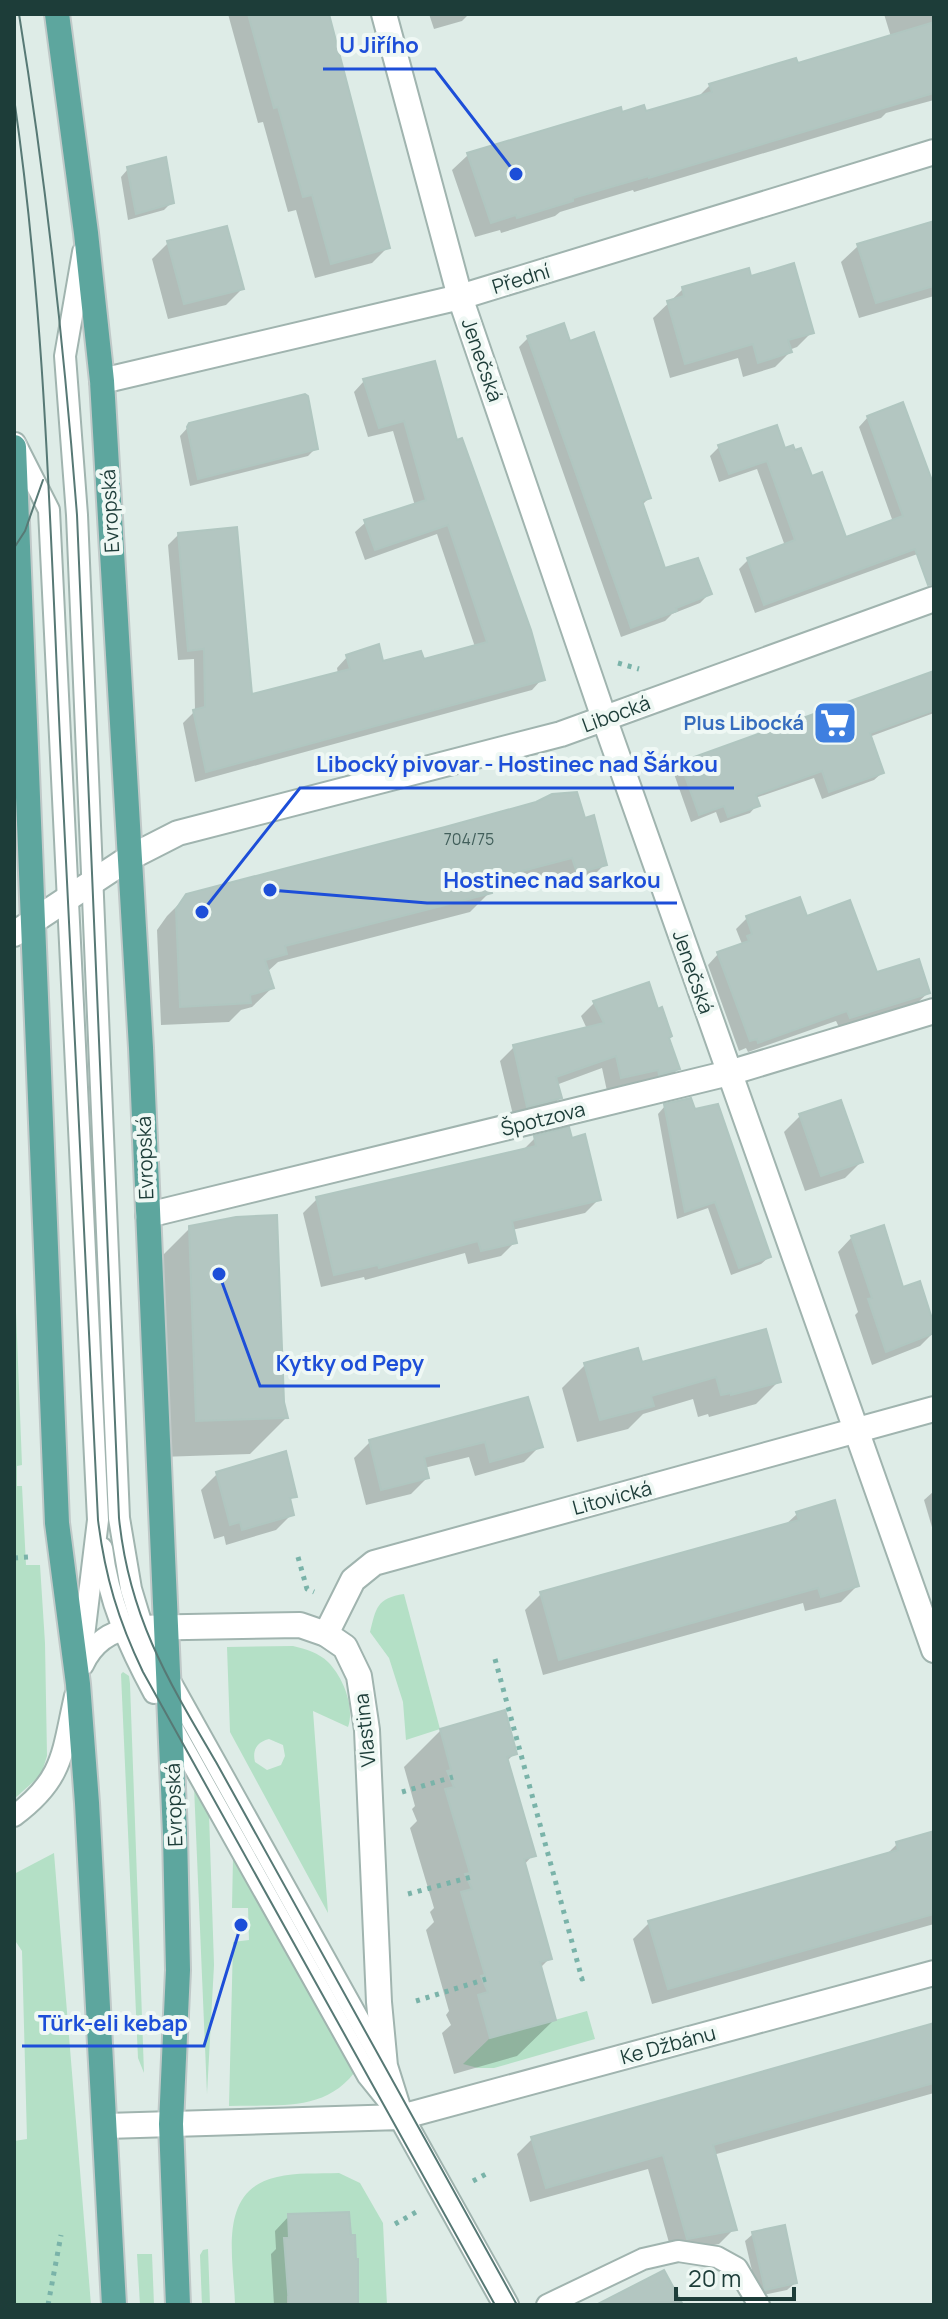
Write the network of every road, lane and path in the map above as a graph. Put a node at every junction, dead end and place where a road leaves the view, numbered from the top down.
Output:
1 (57, 14) edge
2 (384, 14) edge
3 (934, 152) edge
4 (86, 233) junction
5 (460, 297) junction
6 (102, 381) junction
7 (14, 440) edge
8 (14, 447) edge
9 (934, 599) edge
10 (610, 660) dead end
11 (637, 670) dead end
12 (604, 718) junction
13 (129, 858) junction
14 (92, 881) junction
15 (67, 899) junction
16 (23, 928) edge
17 (934, 1011) edge
18 (729, 1073) junction
19 (148, 1215) junction
20 (934, 1409) edge
21 (856, 1431) junction
22 (98, 1520) junction
23 (142, 1629) junction
24 (326, 1634) junction
25 (934, 1650) edge
26 (495, 1659) dead end
27 (169, 1680) junction
28 (78, 1684) junction
29 (172, 1726) junction
30 (453, 1777) dead end
31 (402, 1792) dead end
32 (14, 1816) edge
33 (471, 1877) dead end
34 (408, 1894) dead end
35 (934, 1973) edge
36 (587, 1977) dead end
37 (486, 1979) dead end
38 (416, 2001) dead end
39 (385, 2066) junction
40 (401, 2117) junction
41 (171, 2124) junction
42 (106, 2126) junction
43 (61, 2235) dead end
44 (48, 2305) edge
45 (114, 2305) edge
46 (178, 2305) edge
47 (506, 2305) edge
48 (547, 2305) edge
49 (759, 2305) edge

1 - 4 main road, Evropská
2 - 5 street, Jenečská
3 - 5 street, Přední
4 - 6 main road, Evropská
4 - 14 lane
5 - 6 street, Přední
5 - 12 street, Jenečská
6 - 13 main road, Evropská
7 - 15 lane
8 - 16 main road
9 - 12 street, Libocká
10 - 11 path
12 - 13 street, Libocká
12 - 18 street, Jenečská
13 - 14 street, Libocká
13 - 19 main road, Evropská
14 - 15 street, Libocká
14 - 23 lane
15 - 16 street, Libocká
15 - 22 lane
16 - 28 main road
17 - 18 street, Špotzova
18 - 19 street, Špotzova
18 - 21 street, Jenečská
19 - 23 main road, Evropská
20 - 21 street, Litovická
21 - 24 street, Litovická
21 - 25 street, Jenečská
22 - 23 lane
22 - 28 lane
23 - 24 street
23 - 27 main road, Evropská
23 - 28 lane
23 - 29 lane
24 - 39 street, Vlastina
26 - 36 path
27 - 29 main road, Evropská
27 - 39 lane
28 - 32 lane
28 - 42 main road
29 - 40 lane
29 - 41 main road, Evropská
30 - 31 path
33 - 34 path
35 - 40 street, Ke Džbánu
37 - 38 path
39 - 40 street, Vlastina
40 - 41 street
40 - 47 street, Vlastina
41 - 42 street
41 - 46 main road, Evropská
42 - 45 main road
43 - 44 path
48 - 49 lane

